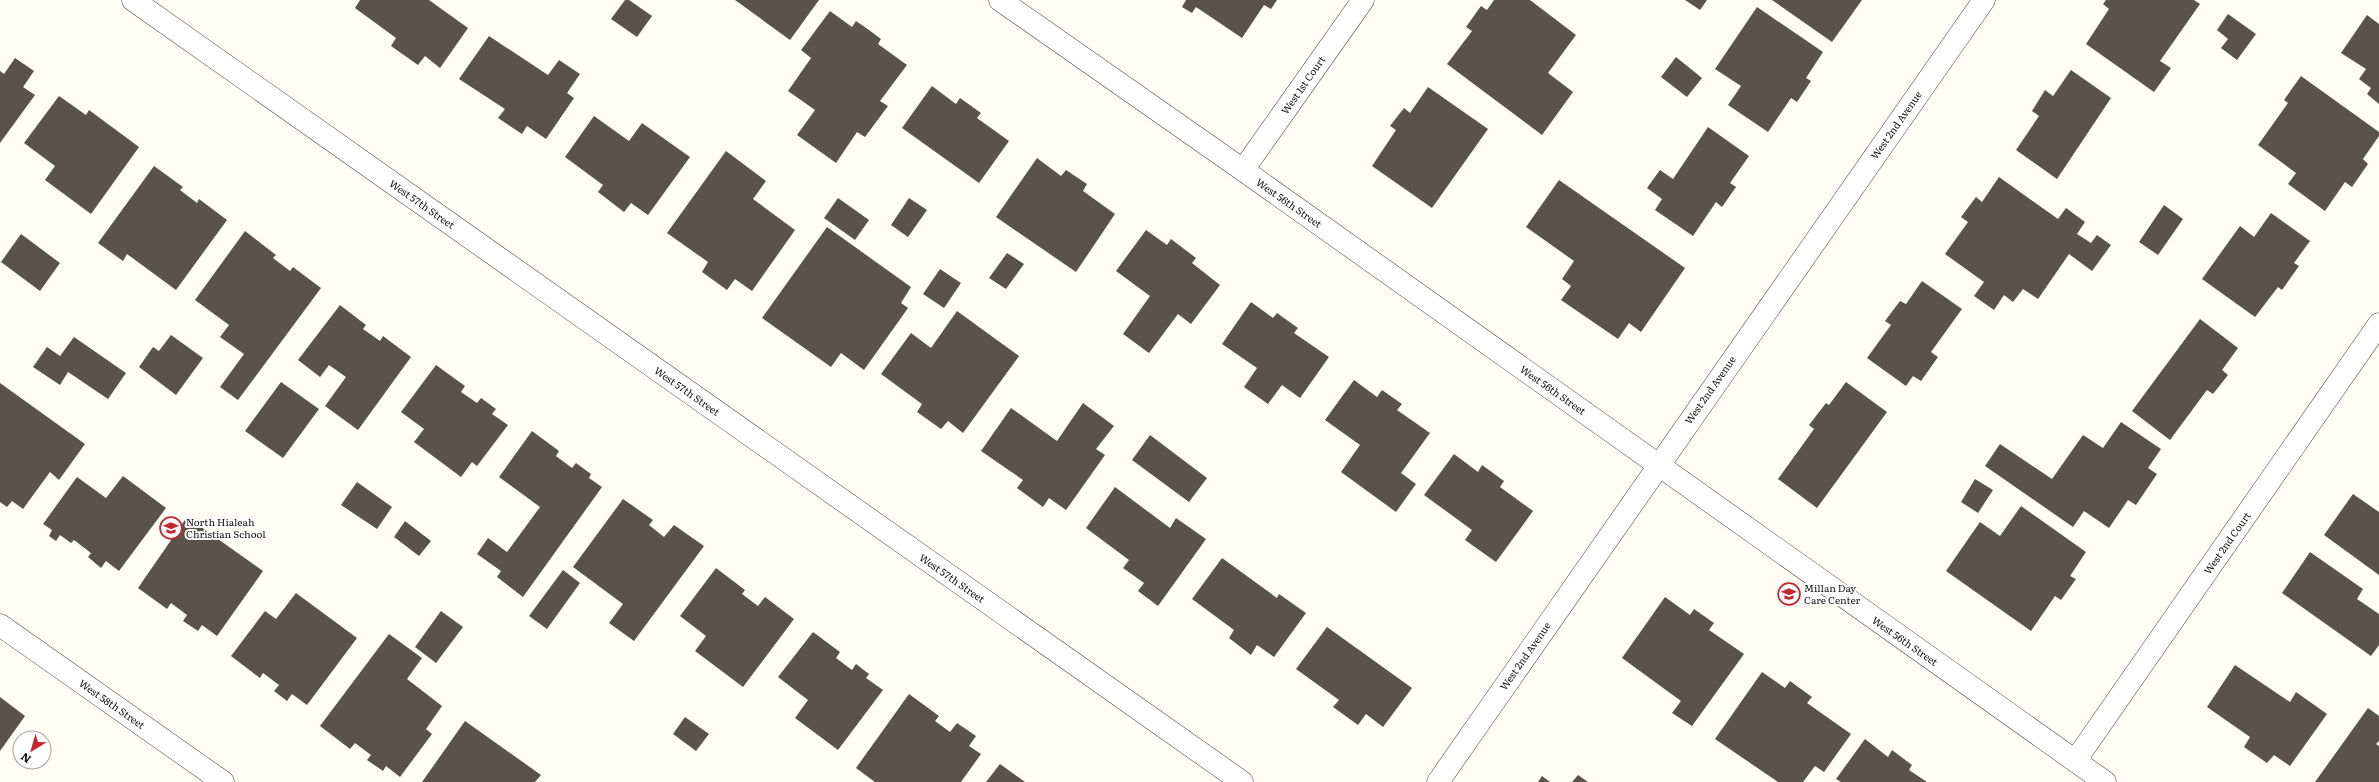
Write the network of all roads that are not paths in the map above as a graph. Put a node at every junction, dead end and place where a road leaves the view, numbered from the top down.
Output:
1 (133, 0) edge
2 (1000, 0) edge
3 (1363, 0) edge
4 (1984, 0) edge
5 (1243, 170) junction
6 (2379, 324) edge
7 (2372, 349) edge
8 (1658, 465) junction
9 (0, 625) edge
10 (2075, 761) junction
11 (224, 782) edge
12 (1242, 782) edge
13 (1438, 782) edge
14 (2105, 782) edge

1 - 12 street, West 57th Street
2 - 5 street, West 56th Street
3 - 5 street, West 1st Court
4 - 8 street, West 2nd Avenue
5 - 8 street, West 56th Street
6 - 7 street, West 2nd Court
7 - 10 street, West 2nd Court
8 - 10 street, West 56th Street
8 - 13 street, West 2nd Avenue
9 - 11 street, West 58th Street
10 - 14 street, West 56th Street

